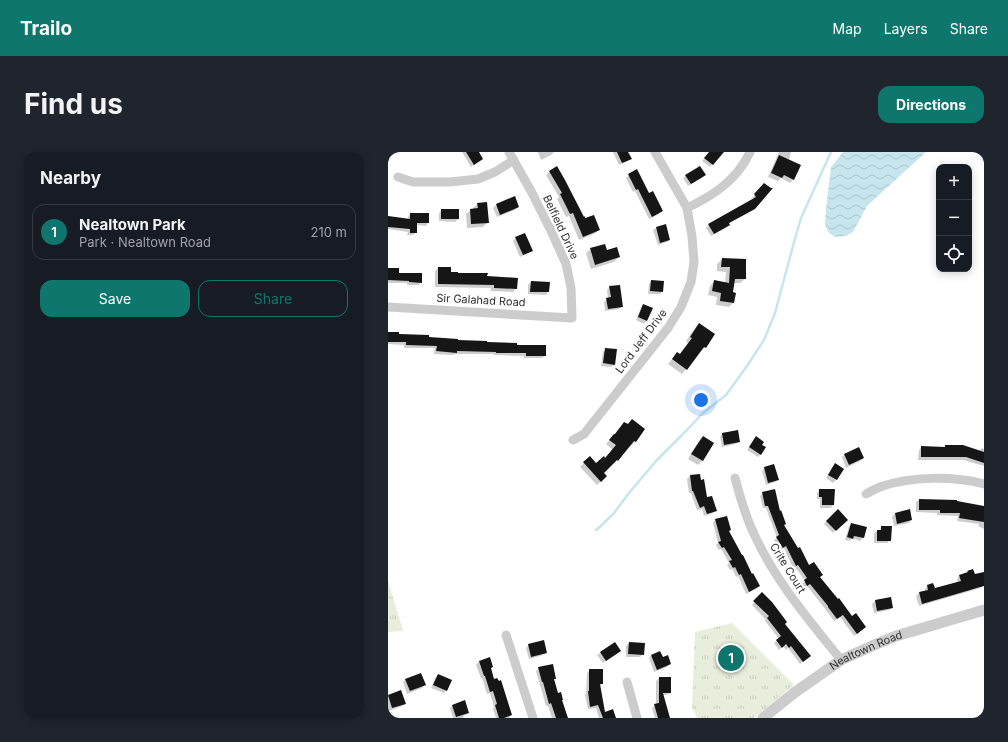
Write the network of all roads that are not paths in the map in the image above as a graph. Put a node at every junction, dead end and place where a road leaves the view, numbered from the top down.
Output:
1 (655, 152) edge
2 (750, 152) edge
3 (512, 156) edge
4 (398, 177) dead end
5 (687, 208) junction
6 (388, 307) edge
7 (572, 318) joint
8 (573, 440) dead end
9 (735, 478) dead end
10 (984, 484) edge
11 (866, 494) dead end
12 (984, 610) edge
13 (506, 635) dead end
14 (841, 660) junction
15 (627, 682) dead end
16 (533, 718) edge
17 (637, 718) edge
18 (763, 718) edge

1 - 5 street, Lord Jeff Drive
2 - 5 street
3 - 4 street
3 - 7 street, Belfield Drive
5 - 8 street, Lord Jeff Drive
6 - 7 street, Sir Galahad Road
9 - 14 street, Crite Court
10 - 11 street
12 - 14 street, Nealtown Road
13 - 16 street
14 - 18 street, Nealtown Road
15 - 17 street

